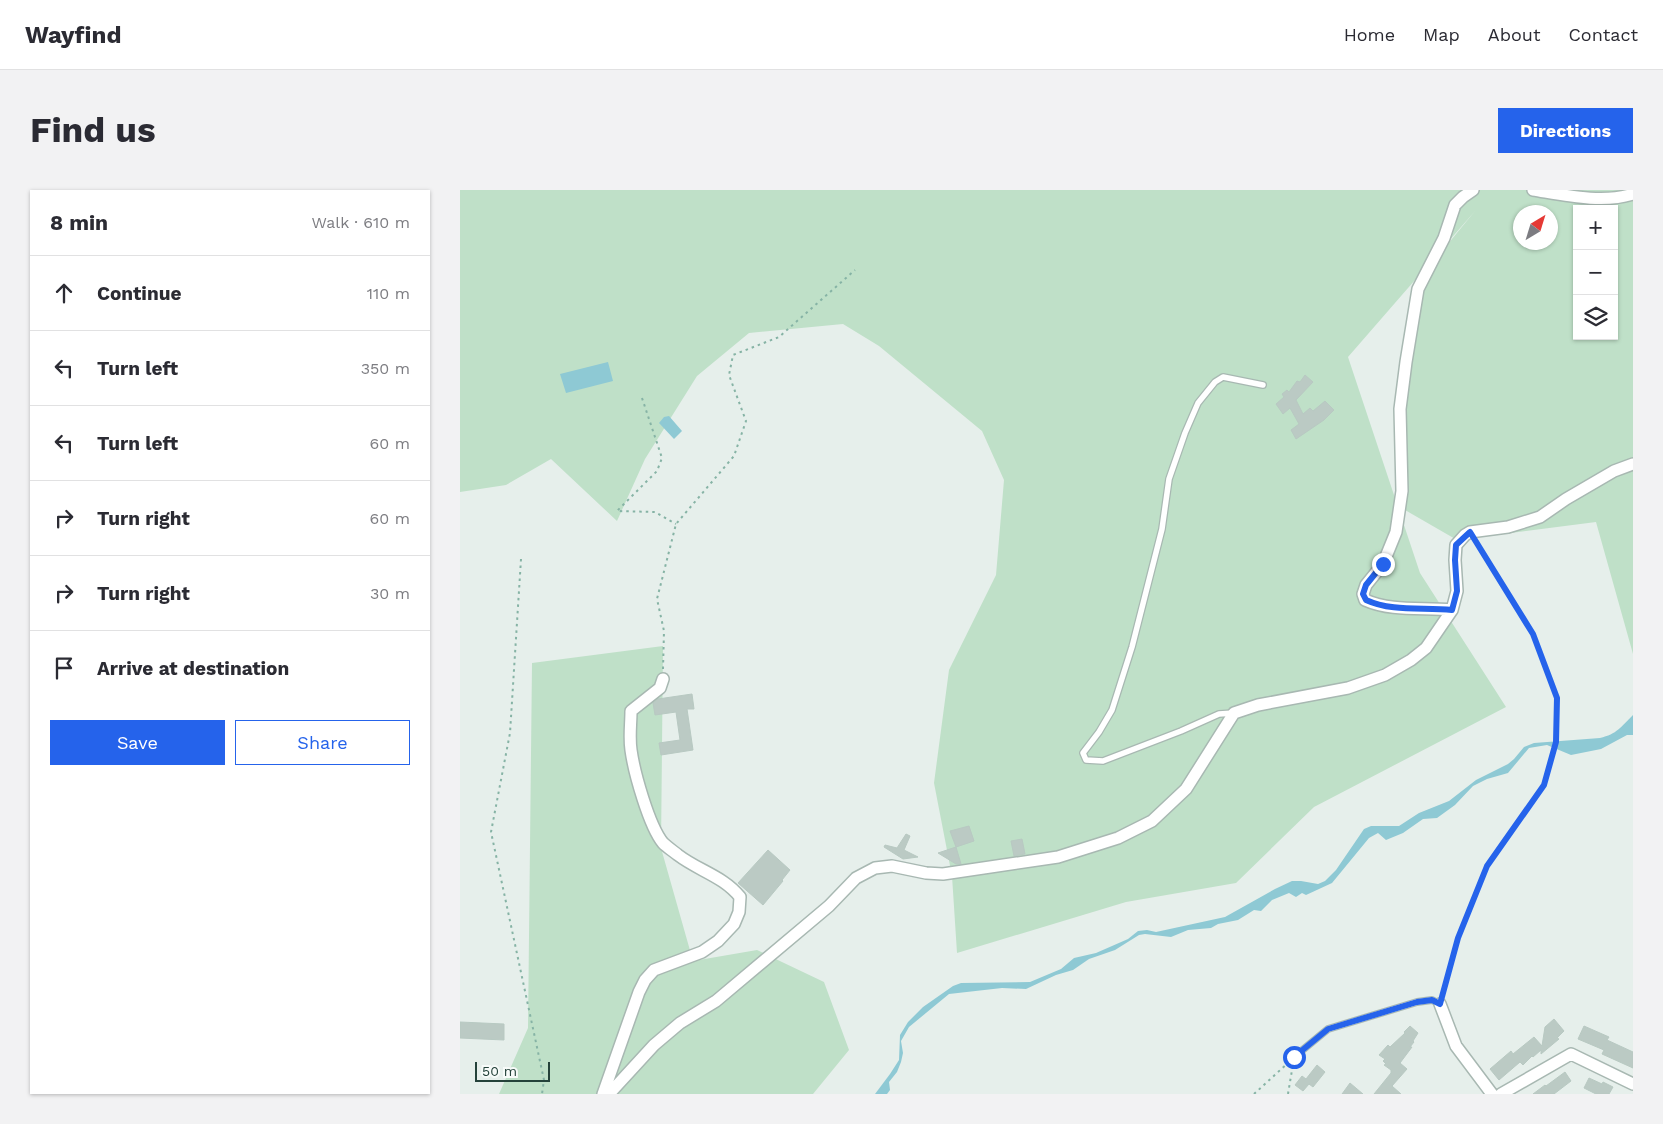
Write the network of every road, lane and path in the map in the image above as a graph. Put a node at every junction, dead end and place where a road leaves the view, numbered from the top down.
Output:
1 (1473, 190) edge
2 (1533, 190) edge
3 (1633, 194) edge
4 (855, 270) dead end
5 (1263, 385) dead end
6 (642, 398) dead end
7 (1633, 464) edge
8 (676, 524) junction
9 (1468, 533) junction
10 (521, 559) dead end
11 (1452, 610) junction
12 (663, 679) joint
13 (1234, 713) junction
14 (1440, 1004) junction
15 (1294, 1057) junction
16 (1633, 1084) edge
17 (542, 1094) edge
18 (603, 1094) edge
19 (609, 1094) edge
20 (1254, 1094) edge
21 (1288, 1094) edge
22 (1492, 1094) edge
23 (1501, 1094) edge

1 - 11 street
2 - 3 street
4 - 8 path
5 - 13 lane
6 - 8 path
7 - 9 street
8 - 12 path
9 - 11 street
9 - 14 path
10 - 17 path
11 - 13 street
12 - 18 street
13 - 19 street
14 - 15 lane
14 - 22 street
15 - 20 path
15 - 21 path
16 - 23 street

